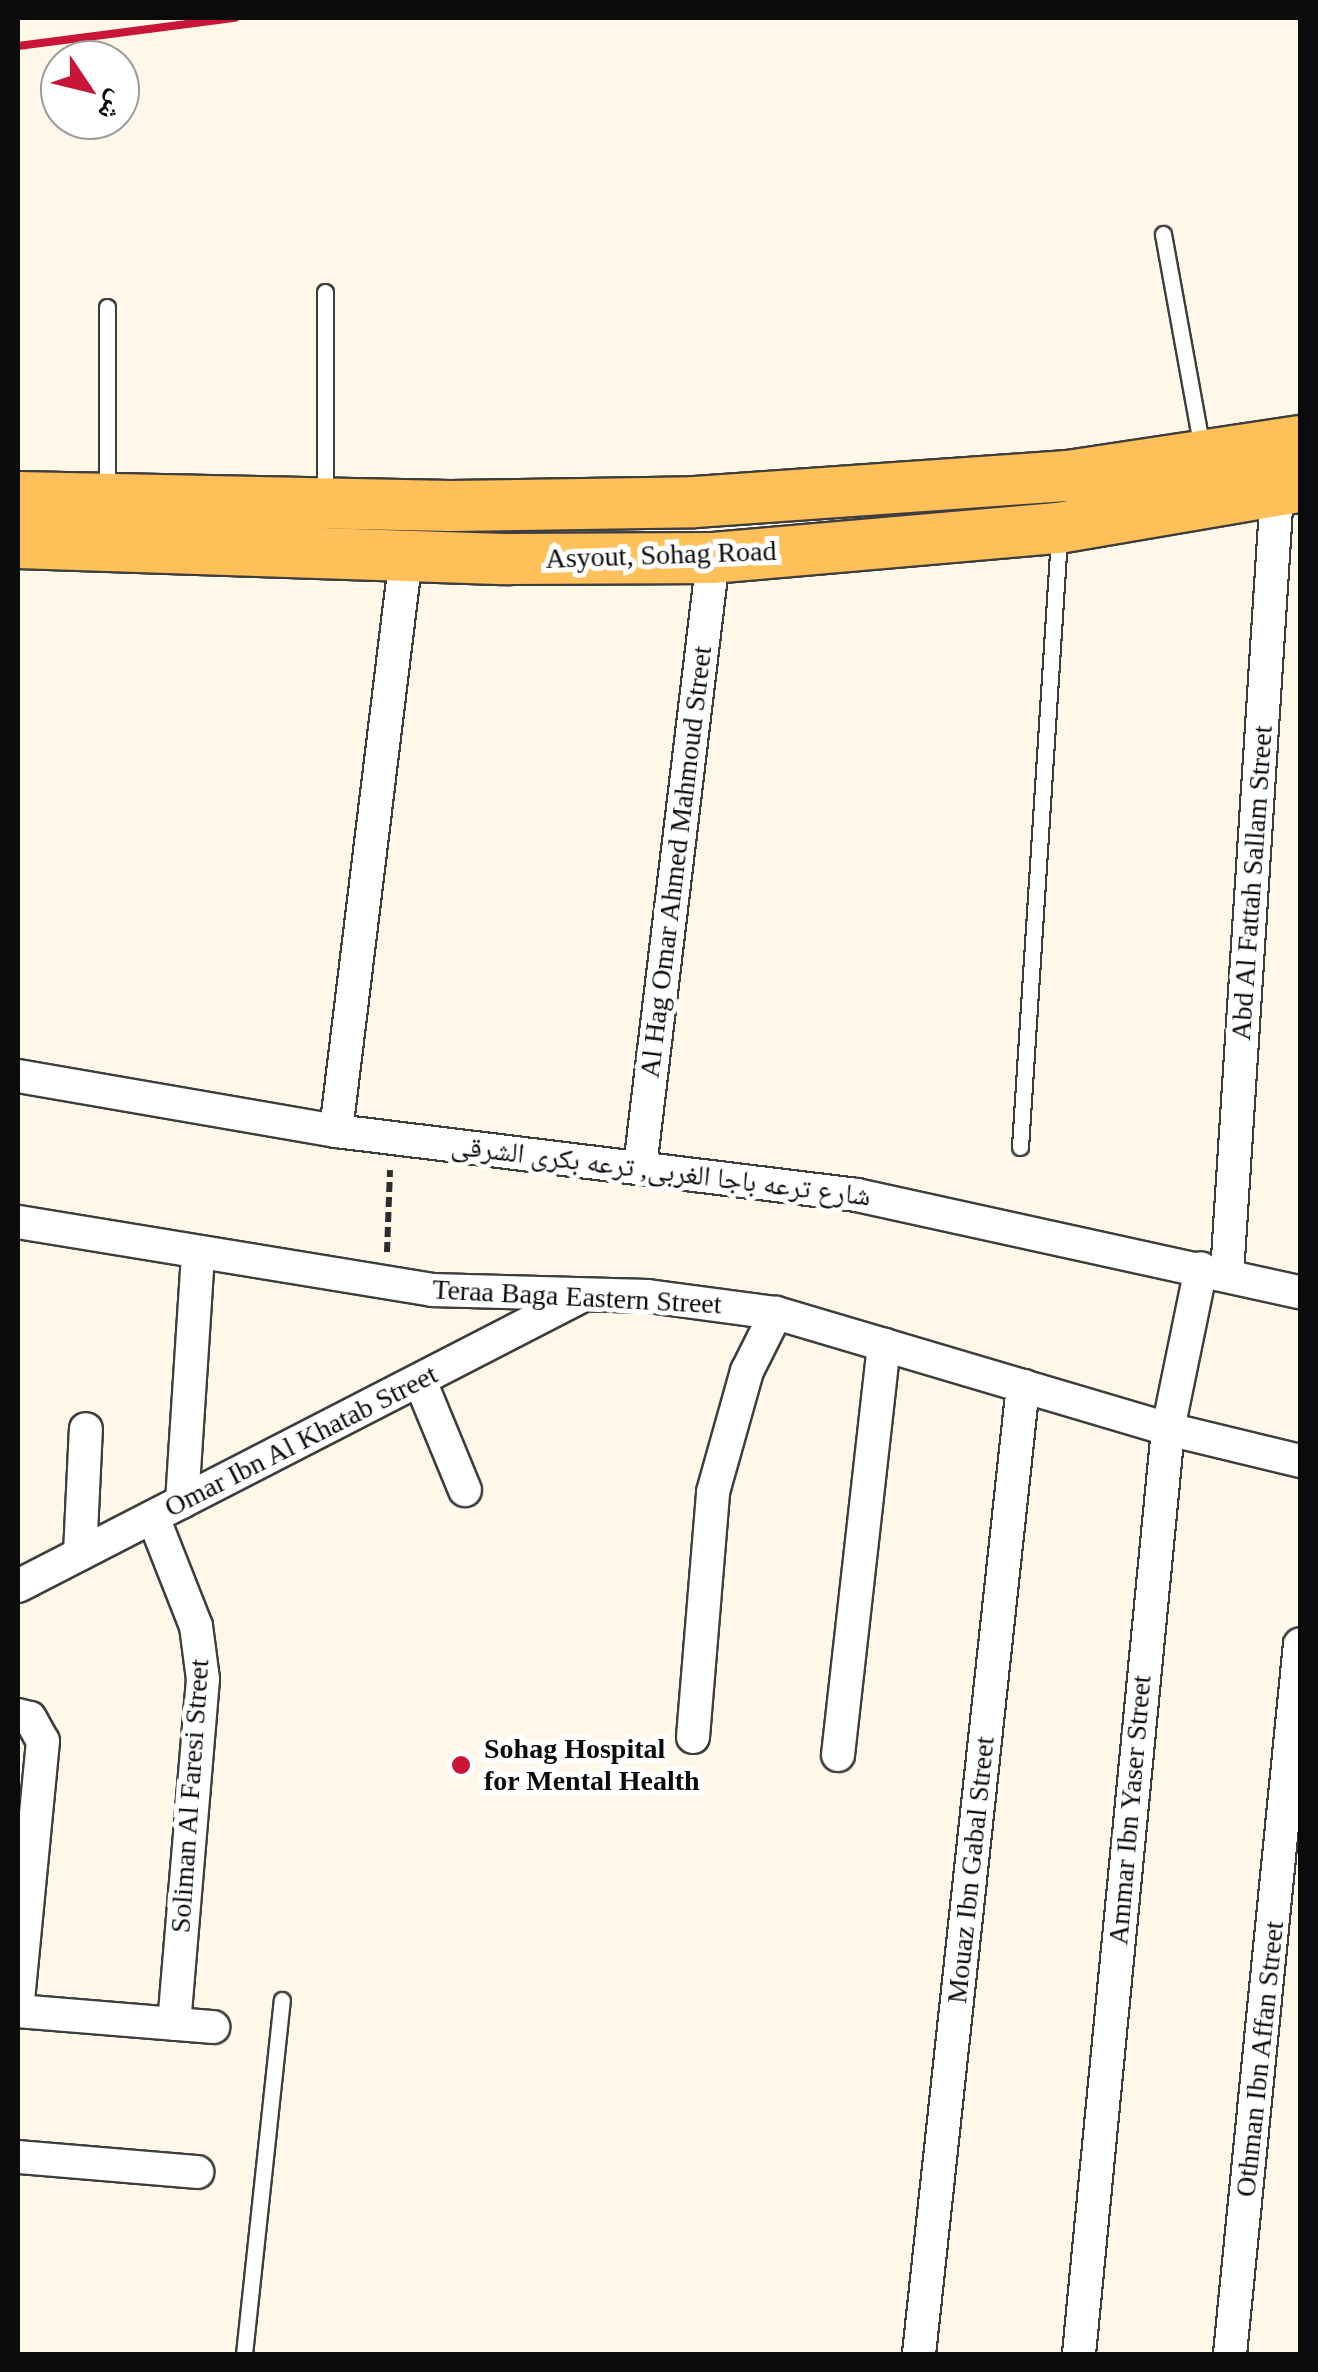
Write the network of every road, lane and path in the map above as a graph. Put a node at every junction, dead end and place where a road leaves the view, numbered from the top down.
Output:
1 (1164, 234) dead end
2 (325, 292) dead end
3 (108, 307) dead end
4 (1300, 440) edge
5 (1204, 458) junction
6 (900, 489) junction
7 (1289, 490) edge
8 (18, 497) edge
9 (773, 498) junction
10 (107, 499) junction
11 (324, 503) junction
12 (1059, 528) junction
13 (907, 541) junction
14 (18, 543) edge
15 (777, 552) junction
16 (406, 556) junction
17 (712, 558) junction
18 (18, 1076) edge
19 (336, 1131) junction
20 (391, 1137) junction
21 (1020, 1147) dead end
22 (640, 1166) junction
23 (18, 1222) edge
24 (198, 1253) junction
25 (1214, 1271) junction
26 (386, 1284) junction
27 (1300, 1292) edge
28 (584, 1295) junction
29 (776, 1313) junction
30 (884, 1345) junction
31 (420, 1381) junction
32 (1022, 1386) junction
33 (86, 1429) dead end
34 (1168, 1429) junction
35 (1300, 1461) edge
36 (466, 1490) dead end
37 (168, 1510) junction
38 (80, 1554) junction
39 (18, 1586) edge
40 (1300, 1644) edge
41 (18, 1714) edge
42 (693, 1737) dead end
43 (838, 1754) dead end
44 (18, 1999) edge
45 (282, 2000) dead end
46 (18, 2011) edge
47 (174, 2024) junction
48 (213, 2027) dead end
49 (18, 2157) edge
50 (197, 2172) dead end
51 (244, 2354) edge
52 (919, 2354) edge
53 (1079, 2354) edge
54 (1230, 2354) edge

1 - 5 lane
2 - 11 lane
3 - 10 lane
4 - 5 main road, Asyout, Sohag Road
5 - 6 main road, Asyout, Sohag Road
6 - 9 main road, Asyout, Sohag Road
6 - 13 main road
7 - 12 main road, Asyout, Sohag Road
7 - 25 street, Abd Al Fattah Sallam Street
8 - 10 main road, Asyout, Sohag Road
9 - 11 main road, Asyout, Sohag Road
9 - 15 main road
10 - 11 main road, Asyout, Sohag Road
12 - 13 main road, Asyout, Sohag Road
12 - 21 lane
13 - 15 main road, Asyout, Sohag Road
14 - 16 main road, Asyout, Sohag Road
15 - 17 main road, Asyout, Sohag Road
16 - 17 main road, Asyout, Sohag Road
16 - 19 street
17 - 22 street, Al Hag Omar Ahmed Mahmoud Street
18 - 19 street, شارع ترعه باجا الغربى, ترعه بكرى الشرقى
19 - 20 street, شارع ترعه باجا الغربى, ترعه بكرى الشرقى
20 - 22 street, شارع ترعه باجا الغربى, ترعه بكرى الشرقى
20 - 26 path
22 - 25 street, شارع ترعه باجا الغربى, ترعه بكرى الشرقى
23 - 24 street, Teraa Baga Eastern Street
24 - 26 street, Teraa Baga Eastern Street
24 - 37 street
25 - 27 street, شارع ترعه باجا الغربى, ترعه بكرى الشرقى
25 - 34 street, Ammar Ibn Yaser Street
26 - 28 street, Teraa Baga Eastern Street
28 - 29 street, Teraa Baga Eastern Street
28 - 31 street, Omar Ibn Al Khatab Street
29 - 30 street, Teraa Baga Eastern Street
29 - 42 street
30 - 32 street, Teraa Baga Eastern Street
30 - 43 street
31 - 36 street
31 - 37 street, Omar Ibn Al Khatab Street
32 - 34 street, Teraa Baga Eastern Street
32 - 52 street, Mouaz Ibn Gabal Street
33 - 38 street
34 - 35 street, Teraa Baga Eastern Street
34 - 53 street, Ammar Ibn Yaser Street
37 - 38 street, Omar Ibn Al Khatab Street
37 - 47 street, Soliman Al Faresi Street
38 - 39 street, Omar Ibn Al Khatab Street
40 - 54 street, Othman Ibn Affan Street
41 - 44 street
45 - 51 lane
46 - 47 street
47 - 48 street
49 - 50 street

